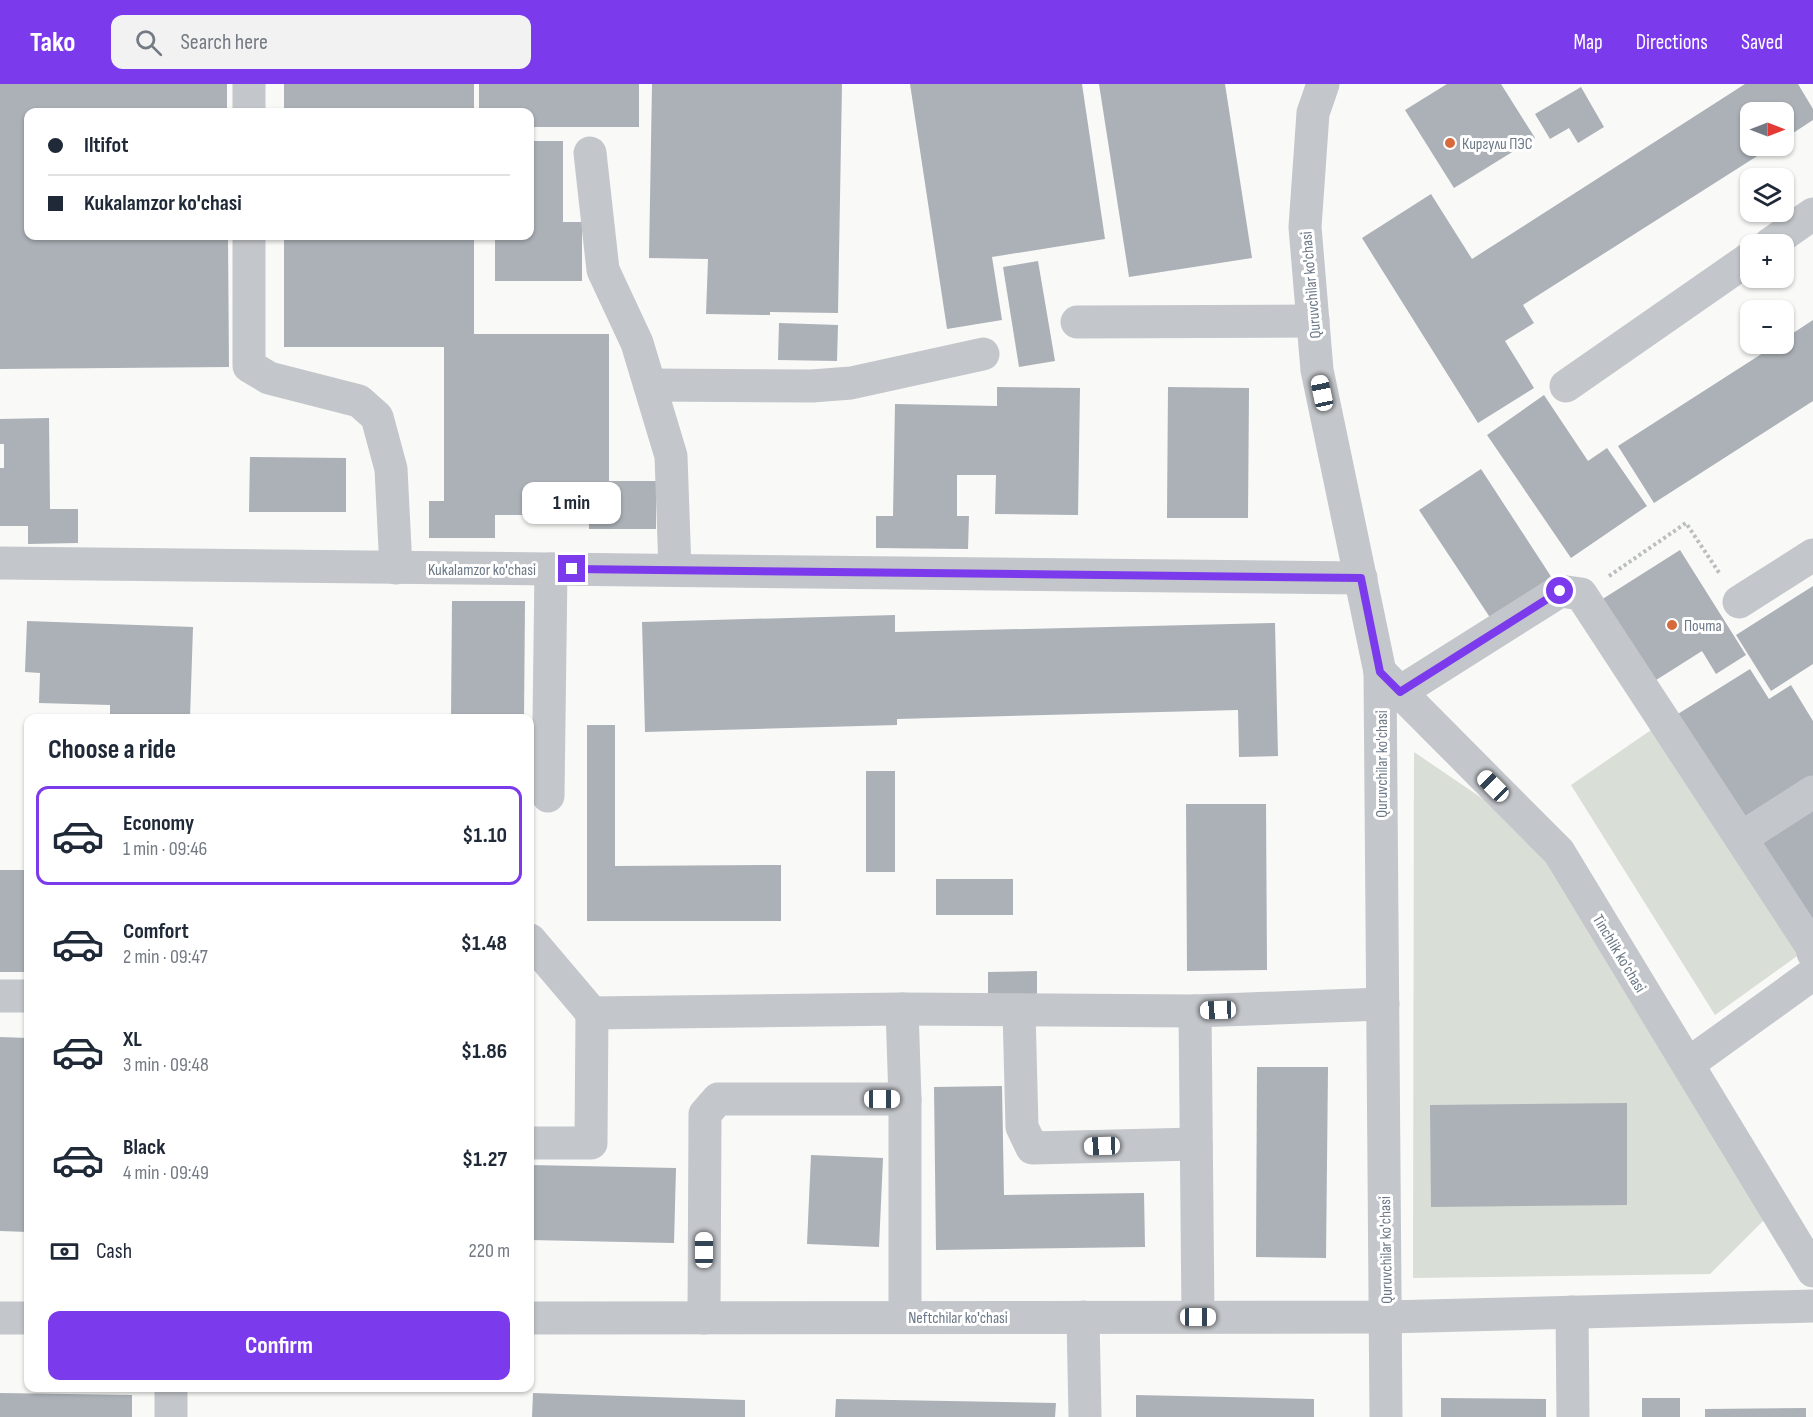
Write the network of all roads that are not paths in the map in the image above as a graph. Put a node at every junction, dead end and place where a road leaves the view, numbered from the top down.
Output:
1 (249, 84) edge
2 (1323, 84) edge
3 (249, 108) edge
4 (590, 153) dead end
5 (1813, 214) edge
6 (1784, 234) edge
7 (249, 240) edge
8 (1740, 265) edge
9 (1313, 321) junction
10 (1077, 322) dead end
11 (983, 354) dead end
12 (650, 385) junction
13 (1566, 386) dead end
14 (1813, 555) edge
15 (0, 564) edge
16 (396, 568) junction
17 (551, 569) junction
18 (675, 570) junction
19 (1361, 578) junction
20 (1739, 602) road end
21 (1390, 682) junction
22 (1813, 792) edge
23 (548, 796) dead end
24 (1741, 838) junction
25 (534, 945) edge
26 (1813, 953) edge
27 (1813, 974) edge
28 (0, 996) edge
29 (24, 996) edge
30 (1383, 1004) junction
31 (902, 1010) junction
32 (1019, 1010) junction
33 (1195, 1011) junction
34 (592, 1013) junction
35 (1688, 1064) junction
36 (905, 1099) junction
37 (534, 1143) edge
38 (1196, 1144) junction
39 (1808, 1252) edge
40 (1813, 1306) edge
41 (1572, 1312) junction
42 (905, 1317) junction
43 (1083, 1317) junction
44 (1198, 1317) junction
45 (1386, 1317) junction
46 (0, 1318) edge
47 (24, 1318) edge
48 (534, 1318) edge
49 (704, 1318) junction
50 (171, 1392) edge
51 (171, 1417) edge
52 (1085, 1417) edge
53 (1386, 1417) edge
54 (1573, 1417) edge

1 - 3 street
2 - 9 street, Quruvchilar ko'chasi
4 - 12 street
5 - 6 street
7 - 16 street
8 - 13 street
9 - 10 street
9 - 19 street, Quruvchilar ko'chasi
11 - 12 street
12 - 18 street
14 - 20 street
15 - 16 street, Kukalamzor ko'chasi
16 - 17 street, Kukalamzor ko'chasi
17 - 18 street, Kukalamzor ko'chasi
17 - 23 street
18 - 19 street, Kukalamzor ko'chasi
19 - 21 street, Quruvchilar ko'chasi
21 - 24 street
21 - 30 street, Quruvchilar ko'chasi
21 - 35 street, Tinchlik ko'chasi
22 - 24 street
24 - 26 street
25 - 34 street
27 - 35 street
28 - 29 street
30 - 33 street
30 - 45 street, Quruvchilar ko'chasi
31 - 32 street
31 - 34 street
31 - 36 street
32 - 33 street
32 - 38 street
33 - 38 street
34 - 37 street
35 - 39 street, Tinchlik ko'chasi
36 - 42 street
36 - 49 street
38 - 44 street
40 - 41 street
41 - 45 street
41 - 54 street
42 - 43 street, Neftchilar ko'chasi
42 - 49 street, Neftchilar ko'chasi
43 - 44 street, Neftchilar ko'chasi
43 - 52 street
44 - 45 street, Neftchilar ko'chasi
45 - 53 street, Quruvchilar ko'chasi
46 - 47 street
48 - 49 street, Neftchilar ko'chasi
50 - 51 street

